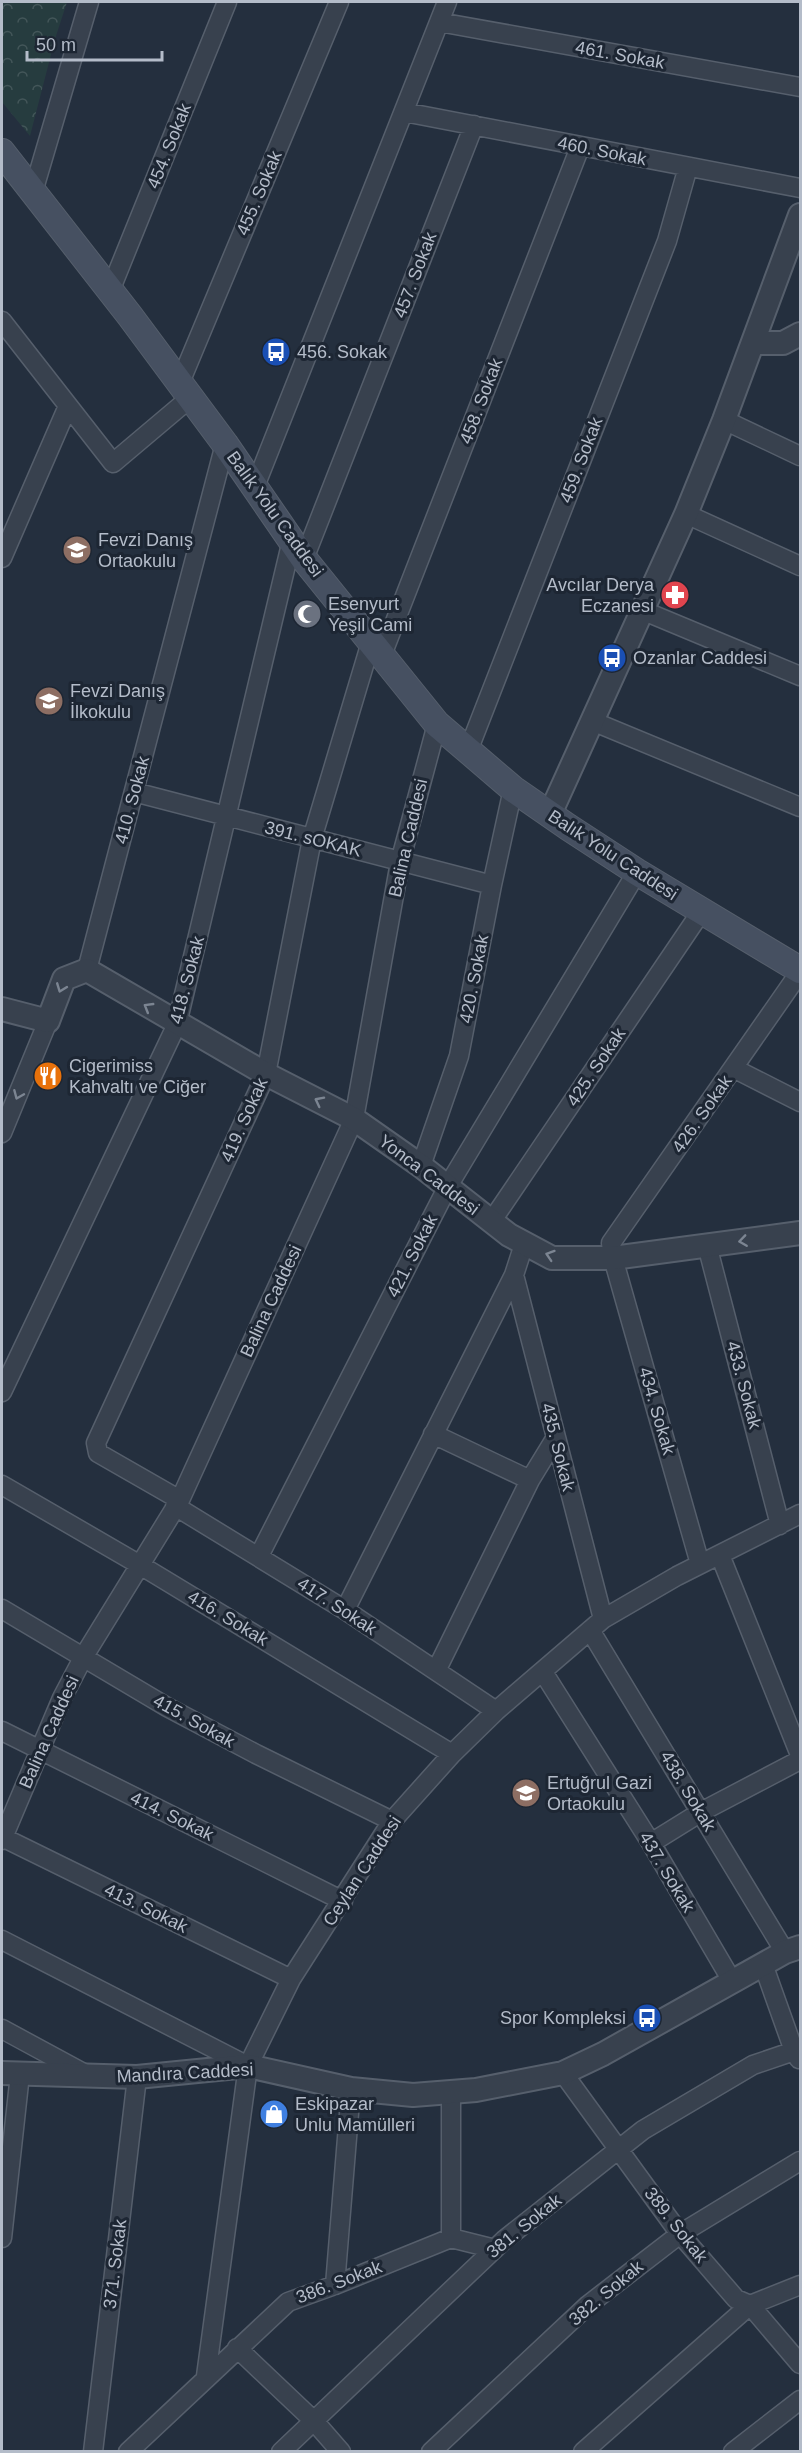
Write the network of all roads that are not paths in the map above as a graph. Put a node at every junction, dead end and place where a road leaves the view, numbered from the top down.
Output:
1 (89, 2) edge
2 (227, 2) edge
3 (339, 2) edge
4 (447, 2) edge
5 (439, 22) junction
6 (801, 87) edge
7 (404, 112) junction
8 (474, 125) junction
9 (580, 147) junction
10 (2, 152) edge
11 (688, 167) junction
12 (801, 188) edge
13 (33, 192) junction
14 (801, 215) edge
15 (110, 291) junction
16 (3, 327) edge
17 (801, 334) edge
18 (753, 343) junction
19 (184, 391) junction
20 (68, 406) junction
21 (724, 420) junction
22 (225, 444) junction
23 (801, 456) edge
24 (254, 489) junction
25 (686, 514) junction
26 (298, 549) junction
27 (2, 558) edge
28 (801, 566) edge
29 (644, 611) junction
30 (376, 648) junction
31 (801, 676) edge
32 (592, 722) junction
33 (437, 724) junction
34 (468, 751) junction
35 (513, 789) junction
36 (135, 792) junction
37 (801, 807) edge
38 (550, 814) junction
39 (228, 817) junction
40 (312, 839) junction
41 (400, 862) junction
42 (637, 872) junction
43 (492, 885) junction
44 (701, 912) junction
45 (87, 970) junction
46 (801, 971) edge
47 (2, 1009) edge
48 (48, 1021) junction
49 (177, 1024) junction
50 (735, 1069) junction
51 (266, 1074) junction
52 (801, 1102) edge
53 (354, 1119) junction
54 (2, 1133) edge
55 (421, 1166) junction
56 (448, 1186) junction
57 (491, 1222) junction
58 (801, 1233) edge
59 (524, 1244) junction
60 (707, 1245) junction
61 (613, 1258) junction
62 (514, 1275) junction
63 (2, 1392) edge
64 (433, 1434) junction
65 (555, 1439) junction
66 (530, 1480) junction
67 (2, 1485) edge
68 (178, 1503) junction
69 (801, 1514) edge
70 (780, 1524) junction
71 (720, 1555) junction
72 (259, 1556) junction
73 (700, 1564) junction
74 (140, 1565) junction
75 (2, 1609) edge
76 (345, 1610) junction
77 (596, 1625) junction
78 (84, 1656) junction
79 (436, 1671) junction
80 (543, 1672) junction
81 (496, 1711) junction
82 (2, 1731) edge
83 (39, 1750) junction
84 (452, 1754) junction
85 (801, 1755) edge
86 (801, 1760) edge
87 (701, 1812) junction
88 (392, 1821) junction
89 (2, 1838) edge
90 (651, 1843) junction
91 (343, 1901) junction
92 (2, 1940) edge
93 (793, 1949) edge
94 (763, 1964) junction
95 (291, 1979) junction
96 (732, 1981) junction
97 (2, 2029) edge
98 (798, 2053) edge
99 (249, 2066) junction
100 (563, 2073) junction
101 (11, 2074) edge
102 (91, 2077) junction
103 (137, 2077) junction
104 (351, 2089) junction
105 (451, 2092) junction
106 (620, 2150) junction
107 (801, 2162) edge
108 (680, 2234) junction
109 (2, 2238) edge
110 (451, 2238) junction
111 (495, 2249) junction
112 (334, 2285) junction
113 (801, 2285) edge
114 (750, 2305) junction
115 (237, 2348) junction
116 (801, 2364) edge
117 (206, 2376) junction
118 (801, 2400) edge
119 (314, 2421) junction
120 (93, 2451) edge
121 (128, 2451) edge
122 (281, 2451) edge
123 (341, 2451) edge
124 (431, 2451) edge
125 (583, 2451) edge
126 (733, 2451) edge

1 - 13 street
2 - 15 street, 454. Sokak
3 - 19 street, 455. Sokak
4 - 5 street
5 - 6 street, 461. Sokak
5 - 7 street
7 - 8 street, 460. Sokak
7 - 24 street
8 - 9 street, 460. Sokak
8 - 26 street, 457. Sokak
9 - 11 street, 460. Sokak
9 - 30 street, 458. Sokak
10 - 13 main road, Balık Yolu Caddesi
11 - 12 street, 460. Sokak
11 - 34 street, 459. Sokak
13 - 15 main road, Balık Yolu Caddesi
14 - 18 street
15 - 19 main road, Balık Yolu Caddesi
16 - 20 street
17 - 18 street
18 - 21 street
19 - 20 street
19 - 22 main road, Balık Yolu Caddesi
20 - 27 street
21 - 23 street
21 - 25 street
22 - 24 main road, Balık Yolu Caddesi
22 - 36 street, 410. Sokak
24 - 26 main road, Balık Yolu Caddesi
25 - 28 street
25 - 29 street
26 - 30 main road, Balık Yolu Caddesi
26 - 39 street, 418. Sokak
29 - 31 street
29 - 32 street
30 - 33 main road, Balık Yolu Caddesi
30 - 40 street, 419. Sokak
32 - 37 street
32 - 38 street
33 - 34 main road, Balık Yolu Caddesi
33 - 41 street, Balina Caddesi
34 - 35 main road, Balık Yolu Caddesi
35 - 38 main road, Balık Yolu Caddesi
35 - 43 street, 420. Sokak
36 - 39 street, 391. sOKAK
36 - 45 street, 410. Sokak
38 - 42 main road, Balık Yolu Caddesi
39 - 40 street, 391. sOKAK
39 - 49 street, 418. Sokak
40 - 41 street, 391. sOKAK
40 - 51 street, 419. Sokak
41 - 43 street, 391. sOKAK
41 - 53 street, Balina Caddesi
42 - 44 main road, Balık Yolu Caddesi
42 - 56 street, 421. Sokak
43 - 55 street, 420. Sokak
44 - 46 main road, Balık Yolu Caddesi
44 - 57 street, 425. Sokak
45 -> 48 street
49 -> 45 street, Yonca Caddesi
46 - 50 street, 426. Sokak
47 - 48 street
48 -> 54 street
49 - 51 street, Yonca Caddesi
49 - 63 street, 418. Sokak
50 - 52 street
50 - 61 street, 426. Sokak
53 -> 51 street, Yonca Caddesi
51 - 68 street, 419. Sokak
53 - 55 street, Yonca Caddesi
53 - 68 street, Balina Caddesi
55 - 56 street, Yonca Caddesi
56 - 57 street, Yonca Caddesi
56 - 72 street, 421. Sokak
57 - 59 street, Yonca Caddesi
58 -> 60 street, Yonca Caddesi
61 -> 59 street, Yonca Caddesi
59 - 62 street
60 - 61 street, Yonca Caddesi
60 - 70 street, 433. Sokak
61 - 73 street, 434. Sokak
62 - 64 street
62 - 65 street, 435. Sokak
64 - 66 street
64 - 76 street
65 - 66 street
65 - 77 street, 435. Sokak
66 - 79 street
67 - 74 street, 416. Sokak
68 - 72 street, 417. Sokak
68 - 74 street, Balina Caddesi
69 - 70 street, Ceylan Caddesi
70 - 71 street, Ceylan Caddesi
71 - 73 street, Ceylan Caddesi
71 - 85 street
72 - 76 street, 417. Sokak
73 - 77 street, Ceylan Caddesi
74 - 78 street, Balina Caddesi
74 - 84 street, 416. Sokak
75 - 78 street, 415. Sokak
76 - 79 street, 417. Sokak
77 - 80 street, Ceylan Caddesi
77 - 87 street, 438. Sokak
78 - 83 street, Balina Caddesi
78 - 88 street, 415. Sokak
79 - 81 street, 417. Sokak
80 - 81 street, Ceylan Caddesi
80 - 90 street, 437. Sokak
81 - 84 street, Ceylan Caddesi
82 - 83 street, 414. Sokak
83 - 89 street, Balina Caddesi
83 - 91 street, 414. Sokak
84 - 88 street, Ceylan Caddesi
86 - 87 street
87 - 90 street
87 - 93 street, 438. Sokak
88 - 91 street, Ceylan Caddesi
89 - 95 street, 413. Sokak
90 - 96 street, 437. Sokak
91 - 95 street, Ceylan Caddesi
92 - 99 street
93 - 94 street, Mandıra Caddesi
94 - 96 street, Mandıra Caddesi
94 - 98 street
95 - 99 street, Ceylan Caddesi
96 - 100 street, Mandıra Caddesi
97 - 102 street
98 - 106 street, 381. Sokak
99 - 103 street, Mandıra Caddesi
99 - 104 street, Mandıra Caddesi
99 - 117 street, Ceylan Caddesi
100 - 105 street, Mandıra Caddesi
100 - 106 street, 389. Sokak
101 - 102 street, Mandıra Caddesi
101 - 109 street
102 - 103 street, Mandıra Caddesi
103 - 120 street, 371. Sokak
104 - 105 street, Mandıra Caddesi
104 - 112 street
105 - 110 street
106 - 108 street, 389. Sokak
106 - 111 street, 381. Sokak
107 - 108 street, 382. Sokak
108 - 114 street, 389. Sokak
108 - 124 street, 382. Sokak
110 - 111 street
110 - 112 street, 386. Sokak
111 - 119 street, 381. Sokak
112 - 115 street, 386. Sokak
113 - 114 street
114 - 116 street, 389. Sokak
114 - 125 street
115 - 117 street, 386. Sokak
115 - 119 street
117 - 121 street, 386. Sokak
118 - 126 street
119 - 122 street, 381. Sokak
119 - 123 street

